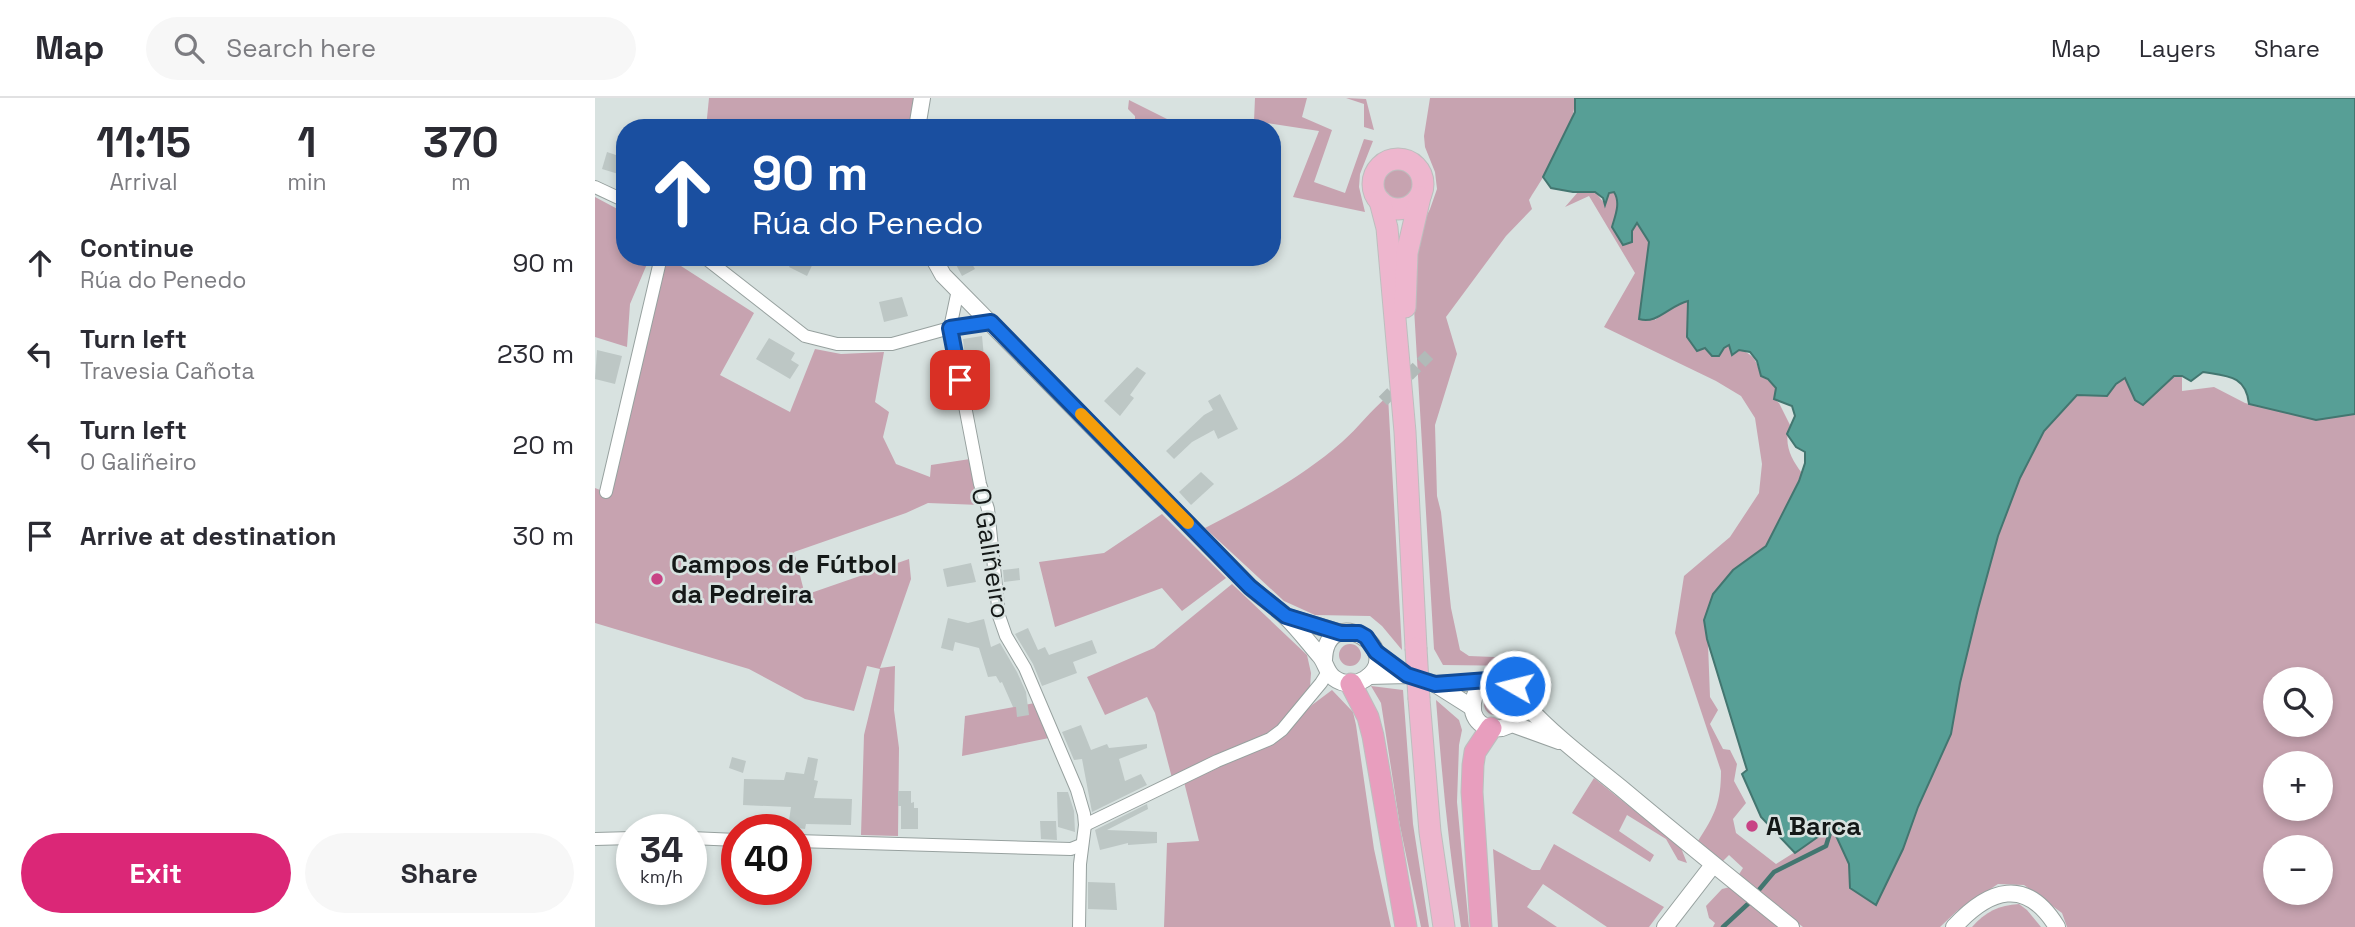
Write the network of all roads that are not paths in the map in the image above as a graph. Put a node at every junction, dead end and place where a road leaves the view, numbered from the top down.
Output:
1 (922, 98) edge
2 (918, 119) edge
3 (595, 187) edge
4 (616, 197) edge
5 (1420, 197) junction
6 (1380, 201) junction
7 (659, 266) edge
8 (716, 266) edge
9 (938, 266) edge
10 (958, 290) junction
11 (991, 322) junction
12 (950, 328) junction
13 (1405, 432) junction
14 (606, 492) dead end
15 (1286, 616) junction
16 (1341, 633) junction
17 (1376, 652) junction
18 (1326, 666) junction
19 (1407, 675) junction
20 (1360, 680) junction
21 (1485, 682) junction
22 (1435, 684) junction
23 (1522, 701) junction
24 (1473, 708) junction
25 (1502, 726) junction
26 (1567, 744) junction
27 (1086, 825) junction
28 (616, 838) edge
29 (595, 839) edge
30 (812, 841) edge
31 (1081, 845) junction
32 (1713, 865) junction
33 (1079, 927) edge
34 (1406, 927) edge
35 (1444, 927) edge
36 (1481, 927) edge
37 (1665, 927) edge
38 (1791, 927) edge
39 (1954, 927) edge
40 (2057, 927) edge

1 - 2 street
3 - 4 street
5 - 6 main road
5 - 6 main road
5 - 13 main road
6 - 13 main road
7 - 14 street
8 - 12 street
9 - 10 street
10 - 11 street
10 - 12 street, O Galiñeiro
11 - 12 street
11 - 15 street
12 - 27 street, O Galiñeiro
13 - 35 main road, bridge
15 - 16 street
15 - 18 street
16 - 17 street
16 - 18 street
17 - 19 street
17 - 20 street
18 - 20 street
18 - 27 street
19 - 20 street
19 - 22 street
20 - 34 highway
21 - 22 street
21 - 23 street
21 - 24 street
22 - 24 street
23 - 25 street
23 - 26 street
24 - 25 street
25 - 26 street
25 - 36 highway
26 - 32 street
27 - 31 street, O Galiñeiro
28 - 29 street
30 - 31 street
31 - 33 street, O Galiñeiro
32 - 37 street
32 - 38 street
39 - 40 street

